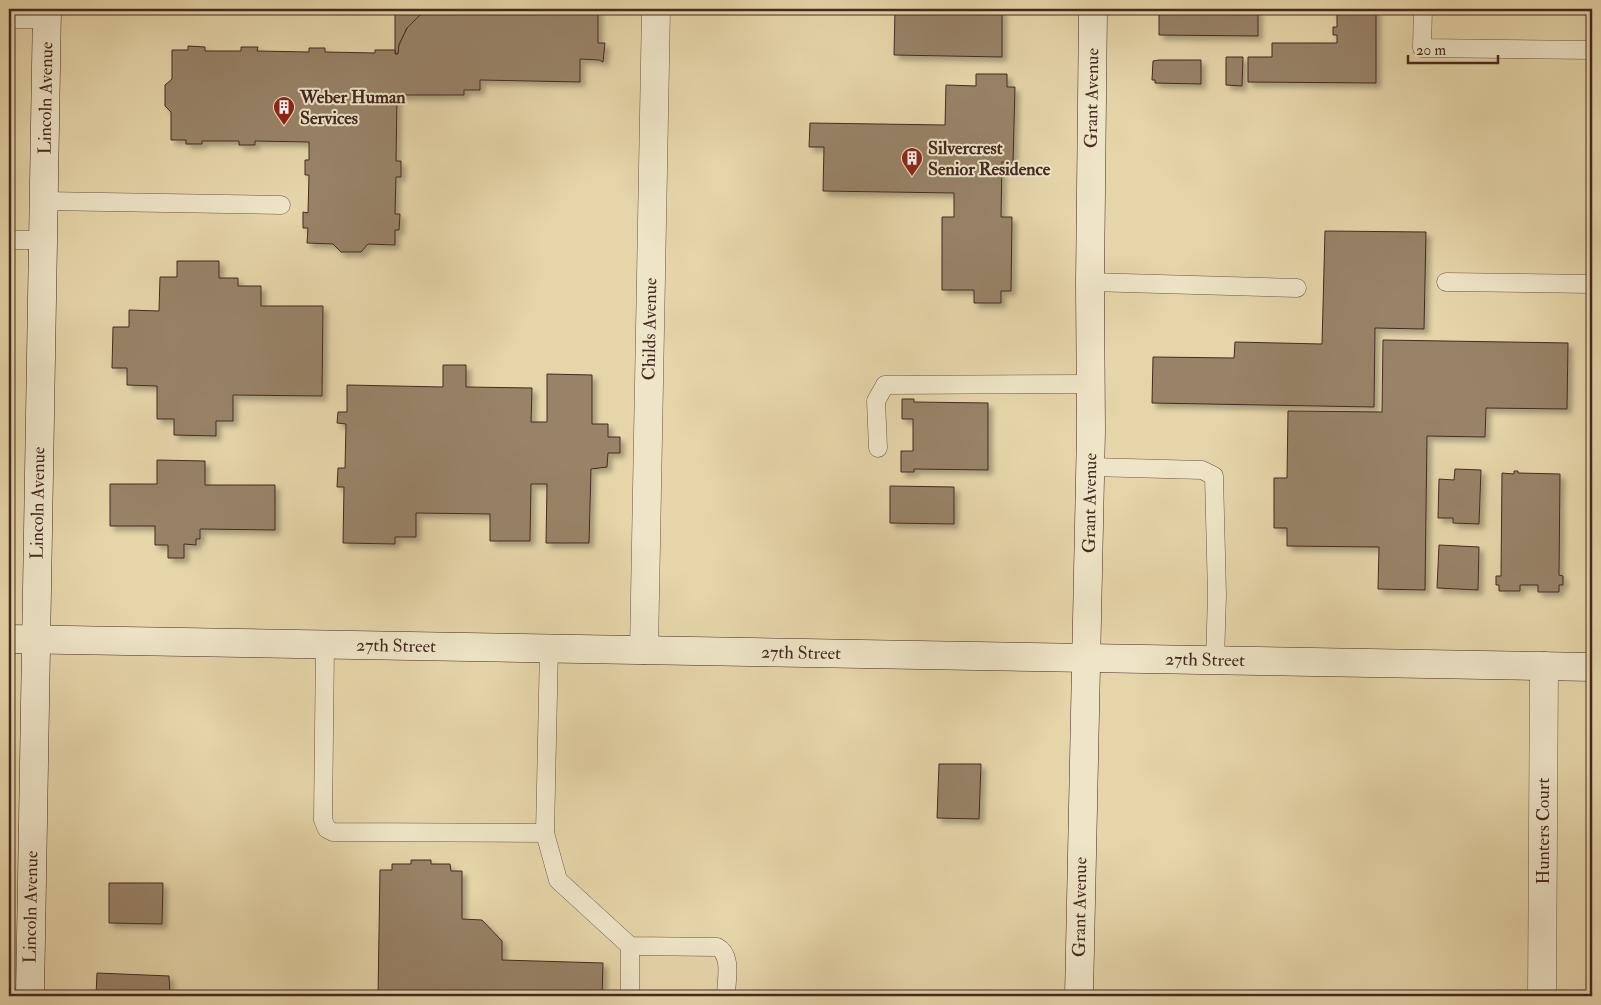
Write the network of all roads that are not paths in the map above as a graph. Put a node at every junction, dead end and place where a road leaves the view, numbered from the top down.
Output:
1 (656, 9) edge
2 (1093, 9) edge
3 (1423, 9) edge
4 (47, 11) edge
5 (9, 14) edge
6 (1592, 50) edge
7 (44, 201) junction
8 (282, 204) dead end
9 (9, 240) edge
10 (43, 240) junction
11 (1090, 282) junction
12 (1446, 282) dead end
13 (1592, 284) edge
14 (1297, 288) dead end
15 (1091, 384) junction
16 (878, 448) dead end
17 (1091, 467) junction
18 (9, 639) edge
19 (36, 639) junction
20 (325, 644) junction
21 (549, 648) junction
22 (644, 650) junction
23 (1086, 658) junction
24 (1215, 660) junction
25 (1544, 666) junction
26 (1592, 667) edge
27 (545, 833) junction
28 (630, 946) junction
29 (30, 996) edge
30 (630, 996) edge
31 (726, 996) edge
32 (1080, 996) edge
33 (1542, 996) edge

1 - 22 street, Childs Avenue
2 - 11 street, Grant Avenue
3 - 6 lane
4 - 5 street
4 - 7 street, Lincoln Avenue
7 - 8 lane
7 - 10 street, Lincoln Avenue
9 - 10 lane
10 - 19 street, Lincoln Avenue
11 - 14 lane
11 - 15 street, Grant Avenue
12 - 13 lane
15 - 16 lane
15 - 17 street, Grant Avenue
17 - 23 street, Grant Avenue
17 - 24 lane
18 - 19 street, 27th Street
19 - 20 street, 27th Street
19 - 29 street, Lincoln Avenue
20 - 21 street, 27th Street
20 - 27 lane
21 - 22 street, 27th Street
21 - 27 lane
22 - 23 street, 27th Street
23 - 24 street, 27th Street
23 - 32 street, Grant Avenue
24 - 25 street, 27th Street
25 - 26 street, 27th Street
25 - 33 street, Hunters Court
27 - 28 lane
28 - 30 lane
28 - 31 lane

